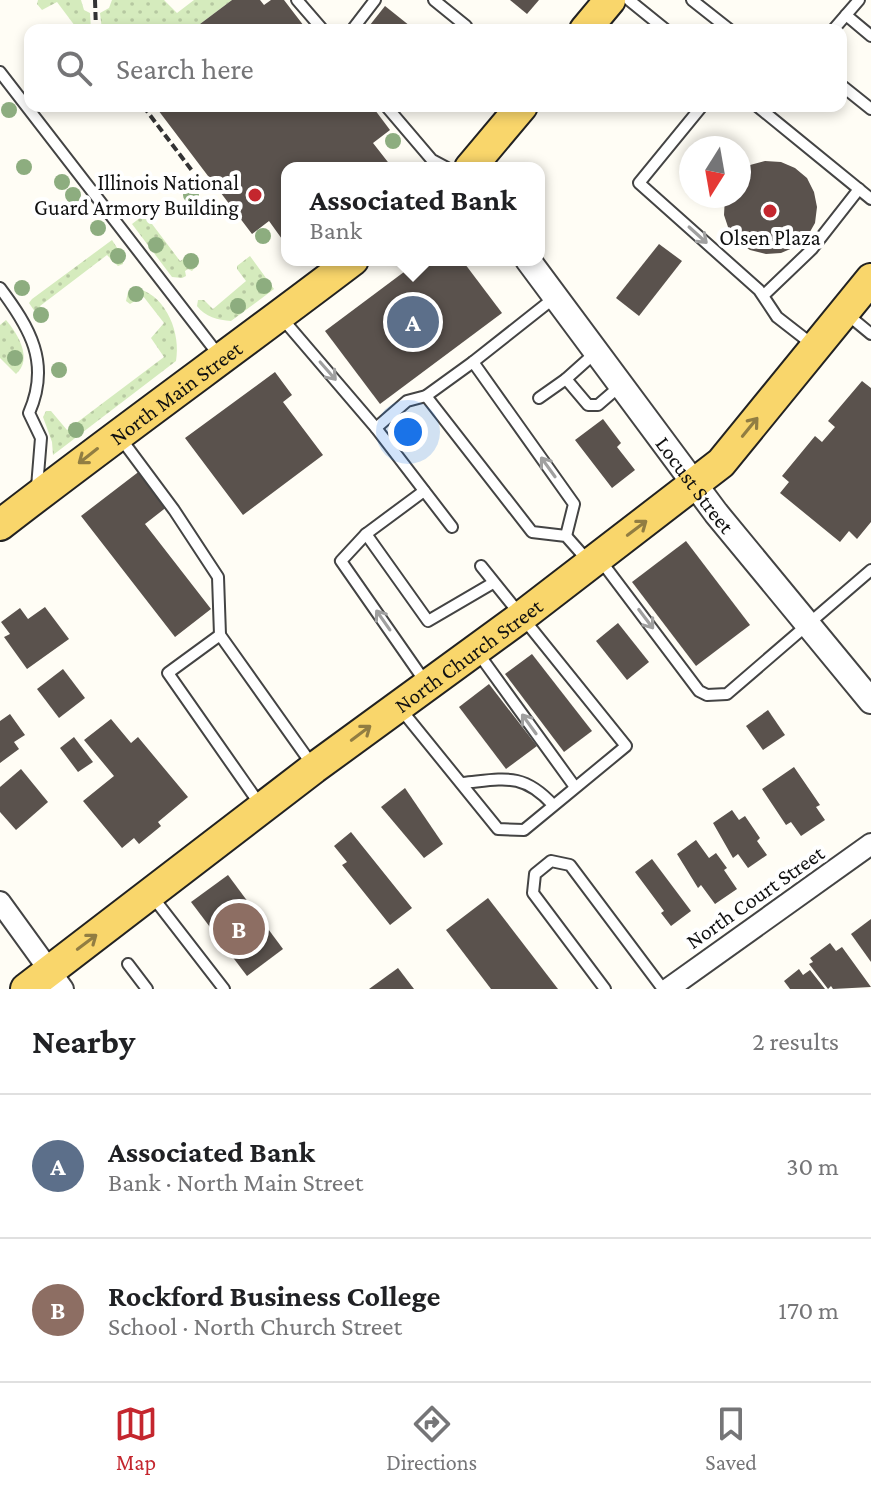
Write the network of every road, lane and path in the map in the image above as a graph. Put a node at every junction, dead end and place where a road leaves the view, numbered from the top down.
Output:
1 (95, 0) edge
2 (297, 0) edge
3 (375, 0) edge
4 (434, 0) edge
5 (610, 0) edge
6 (629, 0) edge
7 (692, 0) edge
8 (859, 0) edge
9 (846, 15) junction
10 (96, 24) edge
11 (318, 24) edge
12 (357, 24) edge
13 (464, 24) edge
14 (590, 24) edge
15 (659, 24) edge
16 (722, 24) edge
17 (838, 24) edge
18 (871, 36) edge
19 (0, 72) edge
20 (847, 90) edge
21 (24, 103) edge
22 (871, 109) edge
23 (31, 112) edge
24 (148, 112) edge
25 (391, 112) edge
26 (517, 112) edge
27 (697, 112) edge
28 (764, 112) edge
29 (436, 162) edge
30 (475, 162) edge
31 (193, 172) dead end
32 (859, 189) junction
33 (871, 199) edge
34 (345, 266) edge
35 (533, 266) edge
36 (871, 279) edge
37 (0, 288) edge
38 (764, 295) junction
39 (556, 297) junction
40 (844, 312) junction
41 (280, 315) junction
42 (871, 334) edge
43 (815, 347) junction
44 (597, 352) junction
45 (222, 359) junction
46 (473, 362) junction
47 (566, 379) junction
48 (622, 385) junction
49 (426, 396) junction
50 (539, 398) dead end
51 (376, 428) junction
52 (117, 434) junction
53 (696, 483) junction
54 (424, 491) junction
55 (31, 500) junction
56 (0, 525) edge
57 (452, 527) dead end
58 (366, 534) junction
59 (566, 536) junction
60 (594, 560) junction
61 (481, 566) dead end
62 (871, 570) edge
63 (493, 583) junction
64 (521, 617) junction
65 (808, 625) junction
66 (220, 635) junction
67 (475, 650) junction
68 (427, 684) junction
69 (871, 701) edge
70 (398, 706) junction
71 (314, 768) junction
72 (463, 783) junction
73 (575, 787) junction
74 (553, 805) junction
75 (263, 810) junction
76 (871, 844) edge
77 (150, 894) junction
78 (0, 902) edge
79 (128, 964) dead end
80 (56, 980) edge
81 (26, 989) edge
82 (147, 989) edge
83 (224, 989) edge
84 (605, 989) edge
85 (666, 989) edge

1 - 10 path
2 - 11 lane
3 - 12 lane
4 - 13 lane
5 - 14 main road
6 - 15 lane
7 - 16 lane
8 - 9 lane
9 - 17 lane
9 - 18 lane
19 - 21 lane
20 - 22 lane
23 - 45 lane
24 - 31 path
25 - 29 lane
26 - 30 main road
27 -> 38 lane
28 - 32 lane
32 - 33 lane
32 - 38 lane
34 - 41 main road, North Main Street
35 - 39 street, Locust Street
36 - 40 main road, North Church Street
37 - 55 lane
38 - 43 lane
39 - 44 street, Locust Street
39 - 46 lane
40 - 42 lane
40 - 43 main road, North Church Street
41 - 45 main road, North Main Street
41 -> 51 lane
53 -> 43 main road, North Church Street
44 - 47 lane
44 - 48 street, Locust Street
45 - 52 main road, North Main Street
46 - 49 lane
59 -> 46 lane
47 - 48 lane
47 - 50 lane
48 - 53 street, Locust Street
49 - 51 lane
49 - 59 lane
51 - 54 lane
52 -> 55 main road, North Main Street
52 - 66 lane
60 -> 53 main road, North Church Street
53 - 65 street, Locust Street
54 - 57 lane
54 - 58 lane
55 - 56 main road, North Main Street
58 - 63 lane
68 -> 58 lane
59 - 60 lane
60 - 64 main road, North Church Street
60 -> 65 lane
61 - 63 lane
62 - 65 lane
63 - 64 lane
64 - 67 main road, North Church Street
64 - 73 lane
65 - 69 street, Locust Street
66 - 71 lane
66 - 75 lane
67 - 68 main road, North Church Street
73 -> 67 lane
68 - 70 main road, North Church Street
71 -> 70 main road, North Church Street
70 - 72 lane
71 - 75 main road, North Church Street
72 - 74 lane
72 - 74 lane
73 - 74 lane
75 - 77 main road, North Church Street
76 - 85 street, North Court Street
80 -> 77 main road, North Church Street
77 - 83 lane
78 - 80 street
79 - 82 lane
80 - 81 main road, North Church Street
84 - 85 lane

